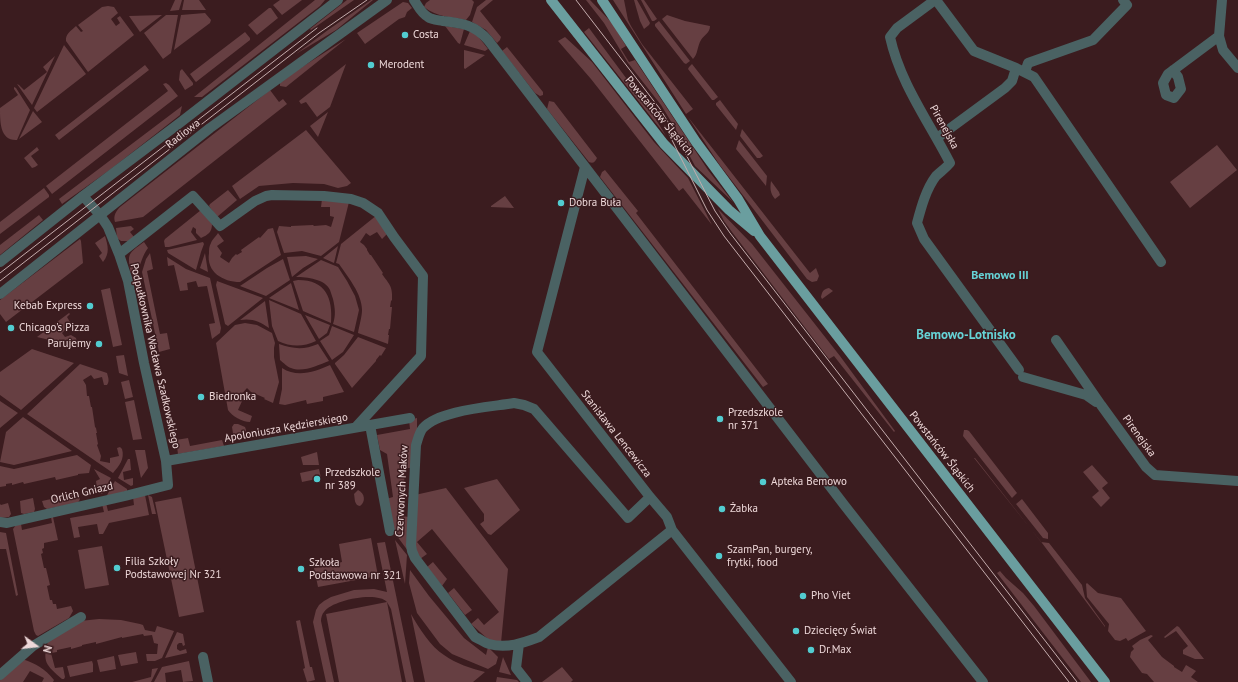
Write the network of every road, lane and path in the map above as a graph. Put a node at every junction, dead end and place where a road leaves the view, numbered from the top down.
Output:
1 (338, 0) edge
2 (386, 0) edge
3 (414, 0) edge
4 (551, 0) edge
5 (602, 0) edge
6 (936, 0) edge
7 (1123, 0) edge
8 (1222, 0) edge
9 (1219, 36) junction
10 (1238, 68) edge
11 (1020, 70) junction
12 (1173, 70) dead end
13 (937, 138) junction
14 (585, 167) junction
15 (83, 196) junction
16 (100, 215) junction
17 (760, 236) junction
18 (119, 254) junction
19 (0, 262) edge
20 (1161, 262) dead end
21 (0, 294) edge
22 (1056, 340) dead end
23 (1102, 405) junction
24 (410, 418) dead end
25 (370, 425) junction
26 (356, 428) junction
27 (166, 461) junction
28 (1238, 482) edge
29 (168, 485) joint
30 (650, 497) junction
31 (0, 522) edge
32 (672, 530) junction
33 (390, 531) dead end
34 (81, 617) dead end
35 (519, 644) junction
36 (203, 657) dead end
37 (0, 675) edge
38 (208, 682) edge
39 (526, 682) edge
40 (791, 682) edge
41 (983, 682) edge
42 (1105, 682) edge

1 - 15 street, Radiowa
2 - 16 street, Radiowa
3 - 14 street
4 - 17 main road, Powstańców Śląskich
5 - 17 main road, Powstańców Śląskich
6 - 11 street
6 - 13 street, Pirenejska
7 - 11 street
8 - 9 street
9 - 10 street
9 - 12 street
11 - 13 street
11 - 20 street
13 - 23 street, Pirenejska
14 - 30 street, Stanisława Lencewicza
14 - 41 street
15 - 16 street, Podpułkownika Wacława Szadkowskiego
15 - 19 street, Radiowa
16 - 18 street, Podpułkownika Wacława Szadkowskiego
16 - 21 street, Radiowa
17 - 42 main road, Powstańców Śląskich
18 - 26 street, Apoloniusza Kędzierskiego
18 - 27 street, Podpułkownika Wacława Szadkowskiego
22 - 23 street, Pirenejska
23 - 28 street, Pirenejska
24 - 25 street
25 - 26 street
25 - 33 street
26 - 27 street, Apoloniusza Kędzierskiego
27 - 29 street, Podpułkownika Wacława Szadkowskiego
29 - 31 street, Orlich Gniazd
30 - 32 street, Stanisława Lencewicza
30 - 35 street, Czerwonych Maków
32 - 35 street, Czerwonych Maków
32 - 40 street, Stanisława Lencewicza
34 - 37 street
35 - 39 street
36 - 38 street

